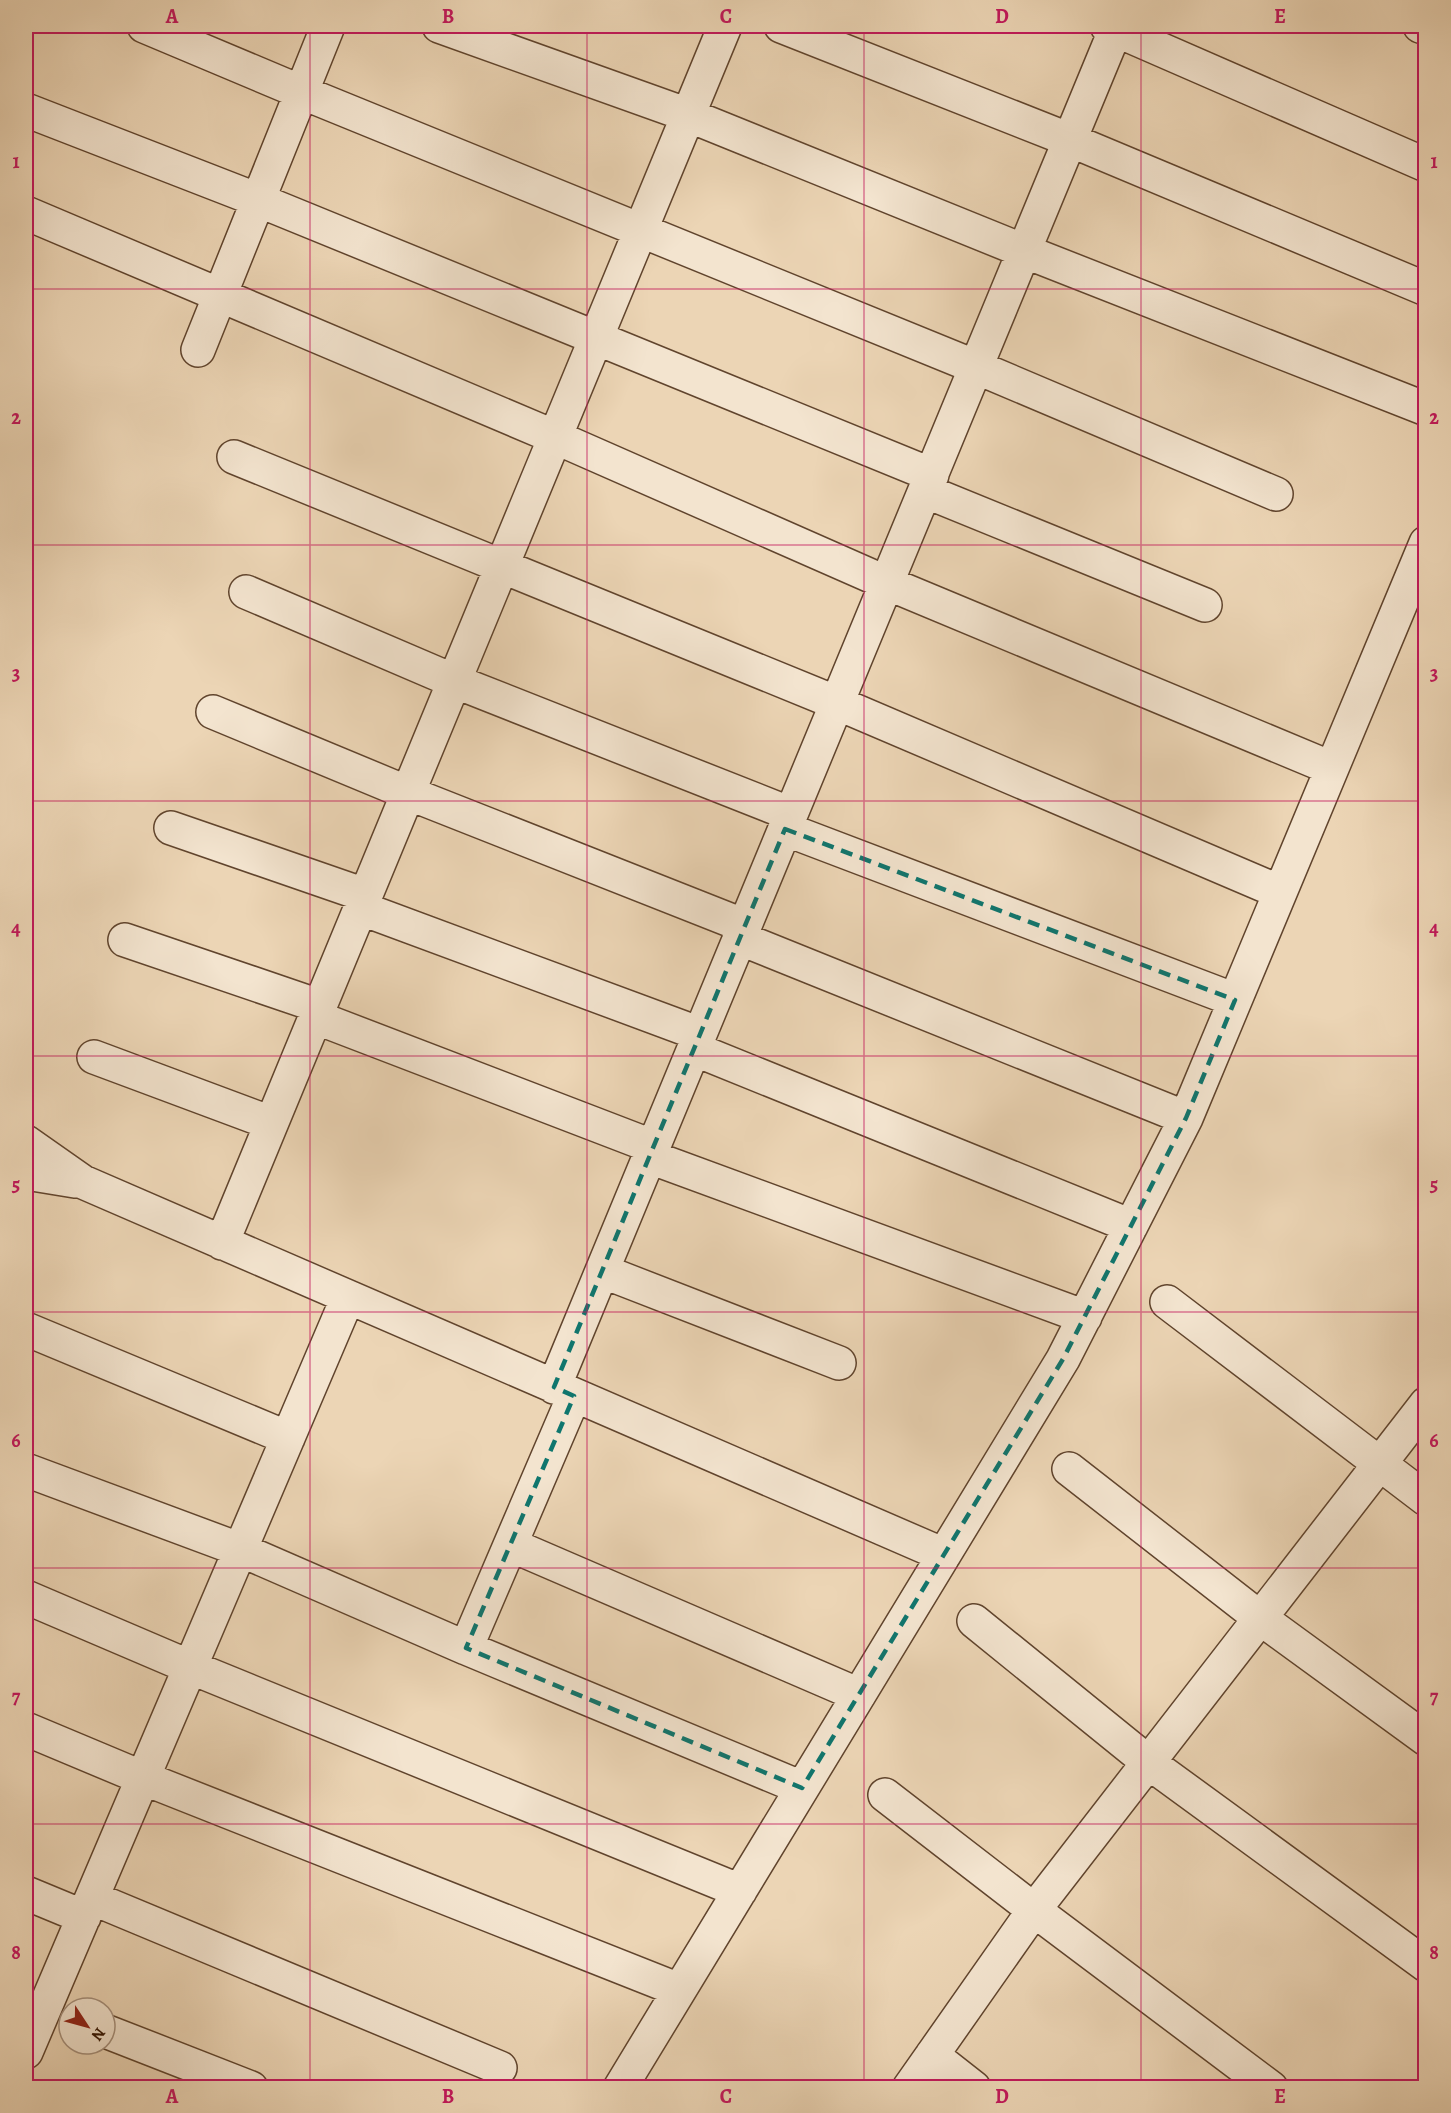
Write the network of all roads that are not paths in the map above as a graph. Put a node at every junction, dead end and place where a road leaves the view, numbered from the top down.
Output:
1 (144, 26) edge
2 (328, 26) edge
3 (439, 26) edge
4 (725, 26) edge
5 (781, 26) edge
6 (1420, 26) edge
7 (1114, 27) edge
8 (1425, 28) edge
9 (301, 92) junction
10 (26, 110) edge
11 (688, 115) junction
12 (1070, 140) junction
13 (1425, 165) edge
14 (258, 200) junction
15 (26, 213) edge
16 (640, 231) junction
17 (1024, 251) junction
18 (1425, 289) edge
19 (219, 295) junction
20 (596, 337) junction
21 (198, 350) dead end
22 (976, 367) junction
23 (1425, 409) edge
24 (555, 437) junction
25 (234, 457) dead end
26 (928, 483) junction
27 (1276, 494) dead end
28 (1425, 543) edge
29 (502, 567) junction
30 (887, 583) junction
31 (246, 592) dead end
32 (1414, 604) edge
33 (1205, 605) dead end
34 (454, 681) junction
35 (837, 703) junction
36 (213, 712) dead end
37 (1331, 768) junction
38 (408, 793) junction
39 (788, 822) junction
40 (171, 828) dead end
41 (1280, 892) junction
42 (363, 902) junction
43 (742, 932) junction
44 (125, 940) dead end
45 (1235, 1000) junction
46 (317, 1012) junction
47 (697, 1041) junction
48 (94, 1057) dead end
49 (1186, 1118) junction
50 (271, 1124) junction
51 (26, 1142) edge
52 (652, 1152) junction
53 (26, 1173) edge
54 (82, 1182) junction
55 (1131, 1226) junction
56 (222, 1243) junction
57 (602, 1271) junction
58 (348, 1297) junction
59 (1167, 1302) dead end
60 (1085, 1317) junction
61 (26, 1329) edge
62 (840, 1363) dead end
63 (564, 1391) junction
64 (1425, 1404) edge
65 (288, 1438) junction
66 (1380, 1463) junction
67 (1069, 1469) dead end
68 (26, 1470) edge
69 (1425, 1499) edge
70 (510, 1545) junction
71 (241, 1550) junction
72 (944, 1555) junction
73 (26, 1597) edge
74 (1260, 1618) junction
75 (974, 1621) dead end
76 (466, 1648) junction
77 (190, 1667) junction
78 (859, 1695) junction
79 (26, 1729) edge
80 (1425, 1738) edge
81 (1149, 1762) junction
82 (143, 1778) junction
83 (802, 1788) junction
84 (885, 1795) dead end
85 (740, 1891) junction
86 (26, 1893) edge
87 (88, 1907) junction
88 (1034, 1910) junction
89 (1425, 1965) edge
90 (680, 1990) junction
91 (62, 1996) edge
92 (57, 2012) edge
93 (117, 2036) edge
94 (26, 2052) edge
95 (932, 2055) junction
96 (500, 2068) dead end
97 (251, 2088) edge
98 (620, 2088) edge
99 (909, 2088) edge
100 (974, 2088) edge
101 (1271, 2088) edge

1 - 9 street
2 - 9 street
3 - 11 street
4 - 11 street
5 - 12 street
6 - 8 street
7 - 12 street
7 - 13 street
9 - 14 street
9 - 16 street
10 - 14 street
11 - 16 street
11 - 17 street
12 - 17 street
12 - 18 street
14 - 19 street
14 - 20 street
15 - 19 street
16 - 20 street
16 - 22 street
17 - 22 street
17 - 23 street
19 - 21 street
19 - 24 street
20 - 24 street
20 - 26 street
22 - 26 street
22 - 27 street
24 - 29 street
24 - 30 street
25 - 29 street
26 - 30 street
26 - 33 street
28 - 32 street
29 - 34 street
29 - 35 street
30 - 35 street
30 - 37 street
31 - 34 street
32 - 37 street
34 - 38 street
34 - 39 street
35 - 39 street
35 - 41 street
36 - 38 street
37 - 41 street
38 - 42 street
38 - 43 street
39 - 43 street
39 - 45 street
40 - 42 street
41 - 45 street
42 - 46 street
42 - 47 street
43 - 47 street
43 - 49 street
44 - 46 street
45 - 49 street
46 - 50 street
46 - 52 street
47 - 52 street
47 - 55 street
48 - 50 street
49 - 55 street
50 - 56 street
51 - 54 street
52 - 57 street
52 - 60 street
53 - 54 street
54 - 56 street
55 - 60 street
56 - 58 street
57 - 62 street
57 - 63 street
58 - 63 street
58 - 65 street
59 - 66 street
60 - 72 street
61 - 65 street
63 - 70 street
63 - 72 street
64 - 66 street
65 - 71 street
66 - 69 street
66 - 74 street
67 - 74 street
68 - 71 street
70 - 76 street
70 - 78 street
71 - 76 street
71 - 77 street
72 - 78 street
73 - 77 street
74 - 80 street
74 - 81 street
75 - 81 street
76 - 83 street
77 - 82 street
77 - 85 street
78 - 83 street
79 - 82 street
81 - 88 street
81 - 89 street
82 - 87 street
82 - 90 street
83 - 85 street
84 - 88 street
85 - 90 street
86 - 87 street
87 - 91 street
87 - 96 street
88 - 95 street
88 - 101 street
90 - 98 street
92 - 94 street
93 - 97 street
95 - 99 street
95 - 100 street

